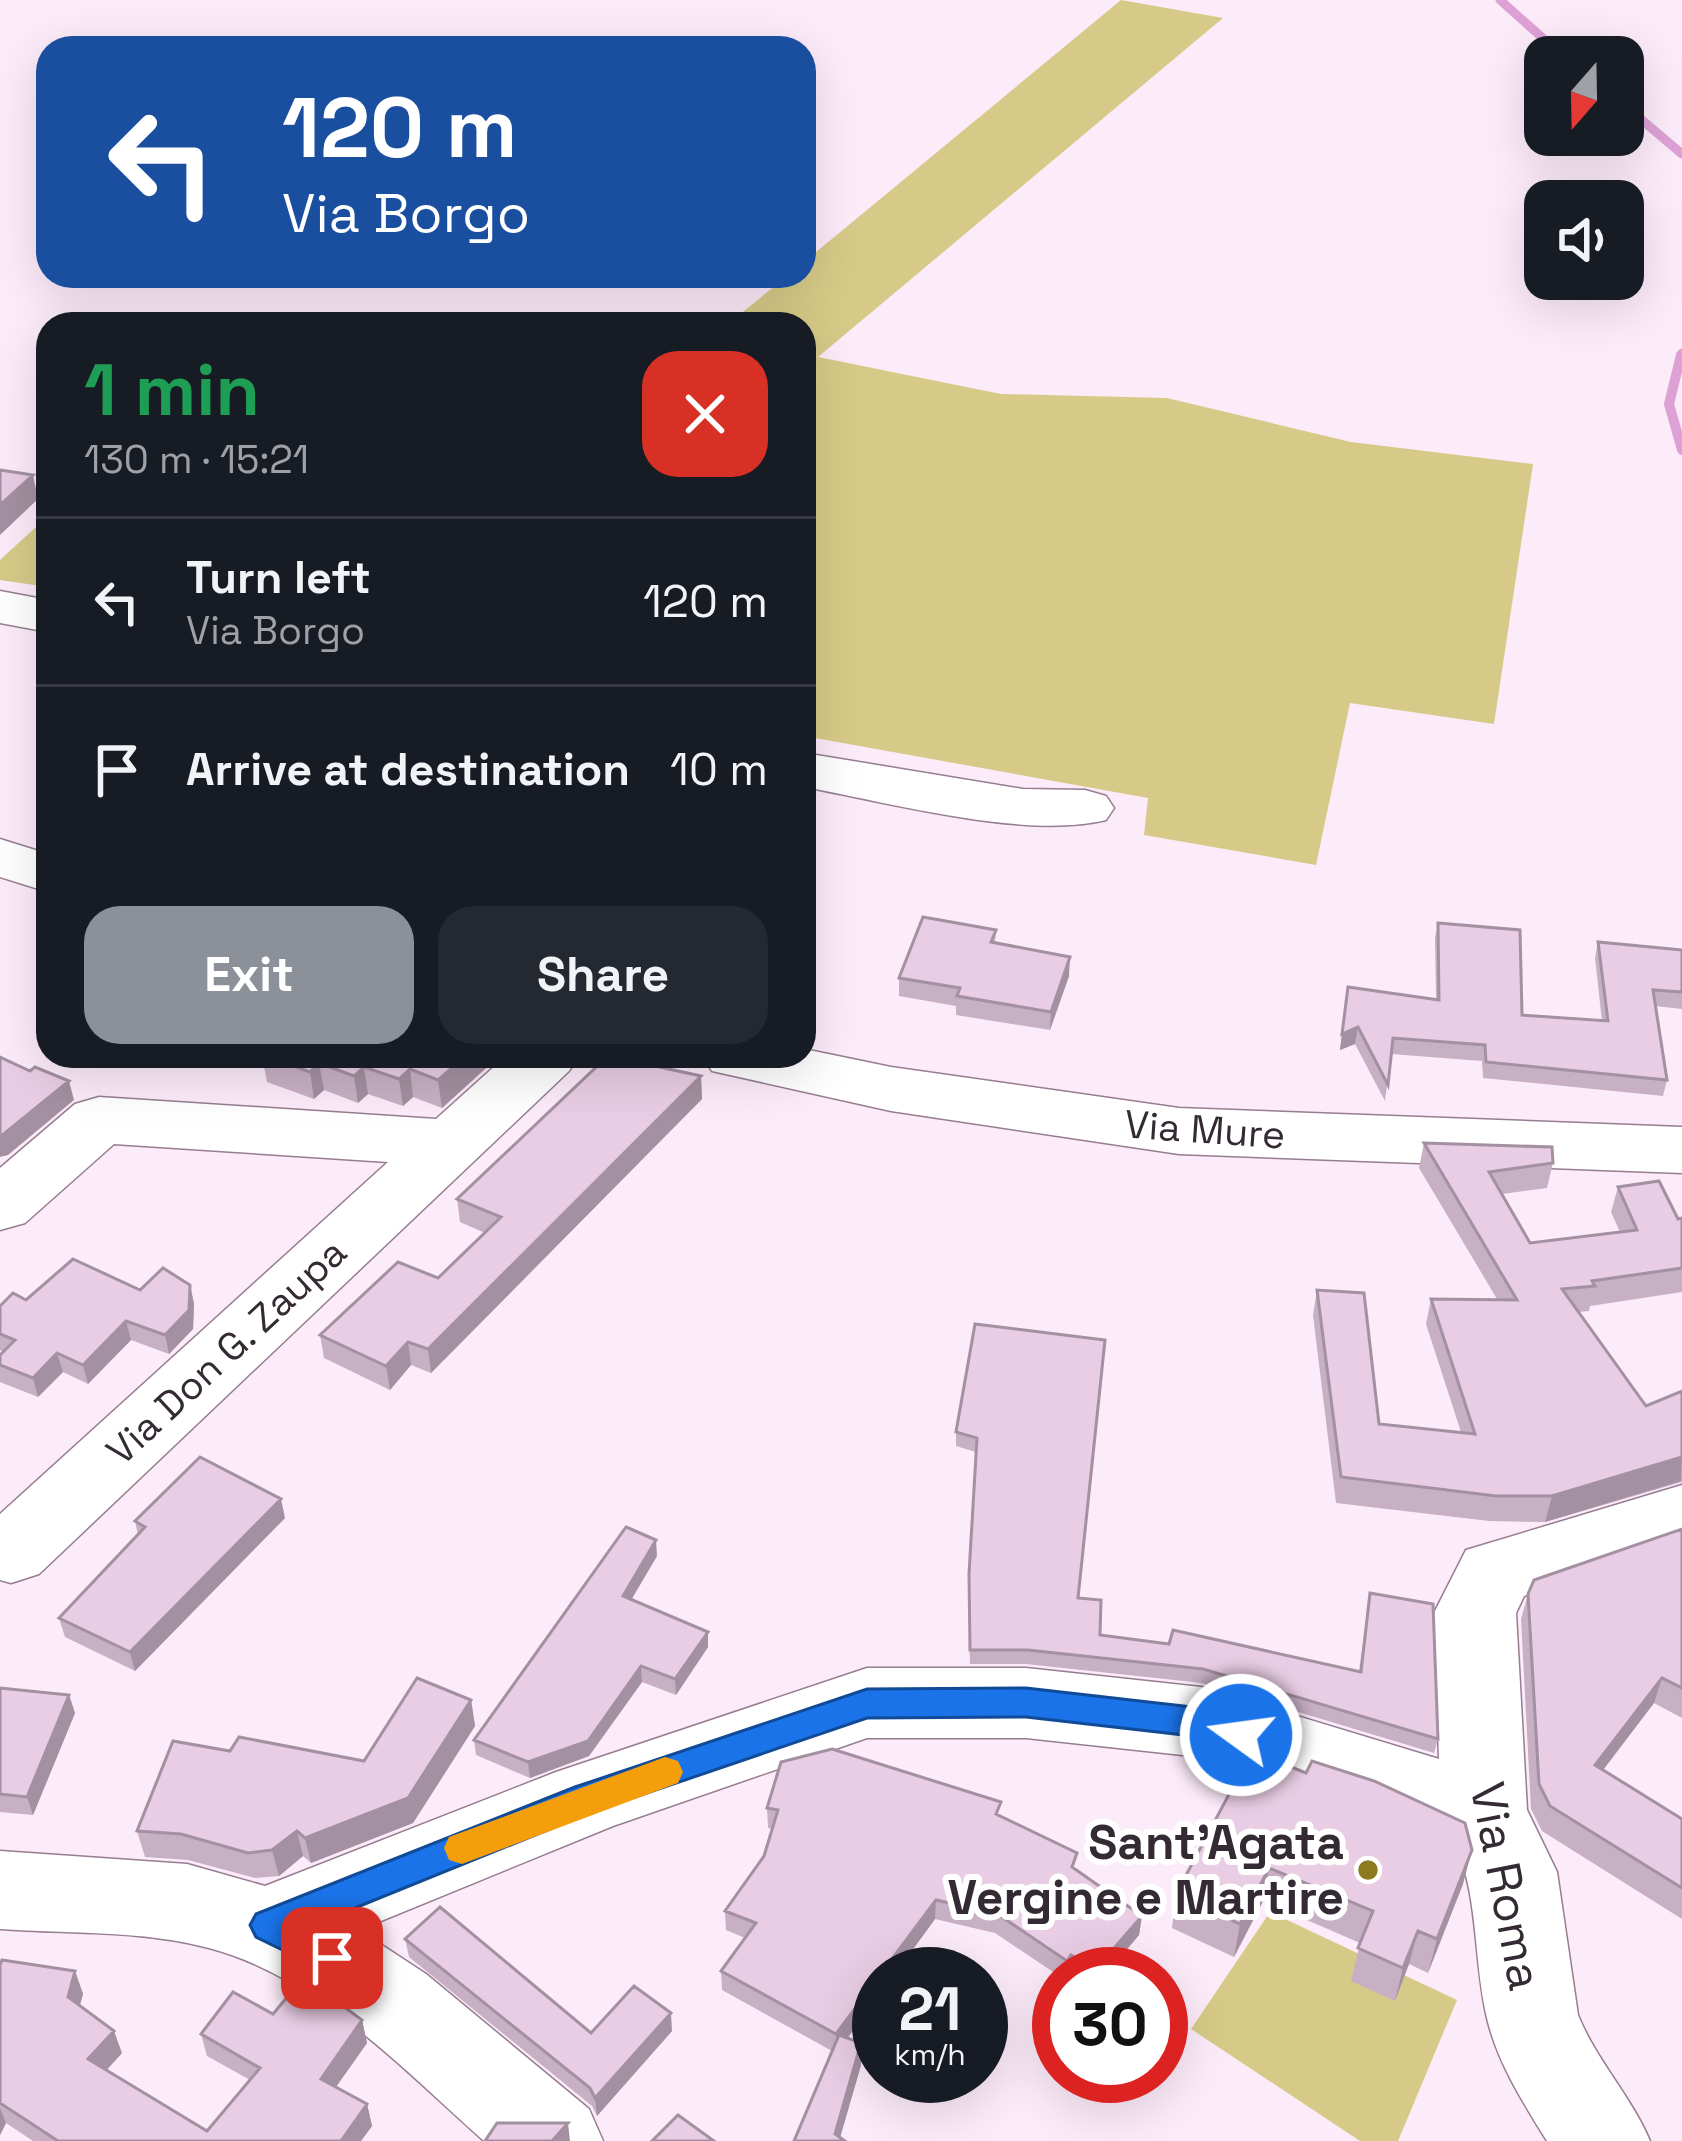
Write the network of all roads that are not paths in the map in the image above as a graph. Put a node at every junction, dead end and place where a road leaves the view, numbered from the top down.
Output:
1 (0, 607) edge
2 (36, 614) edge
3 (816, 772) edge
4 (1085, 808) dead end
5 (0, 857) edge
6 (36, 870) edge
7 (533, 1068) edge
8 (791, 1068) edge
9 (451, 1143) junction
10 (1682, 1150) edge
11 (0, 1206) edge
12 (1682, 1516) edge
13 (0, 1548) edge
14 (1484, 1810) junction
15 (0, 1890) edge
16 (269, 1925) junction
17 (555, 2141) edge
18 (1602, 2141) edge

1 - 2 street
3 - 4 street
5 - 6 street
7 - 9 street, Via Don G. Zaupa
8 - 10 street, Via Mure
9 - 11 street
9 - 13 street, Via Don G. Zaupa
12 - 14 street, Via Roma
14 - 16 street
14 - 18 street, Via Roma
15 - 16 street
16 - 17 street

